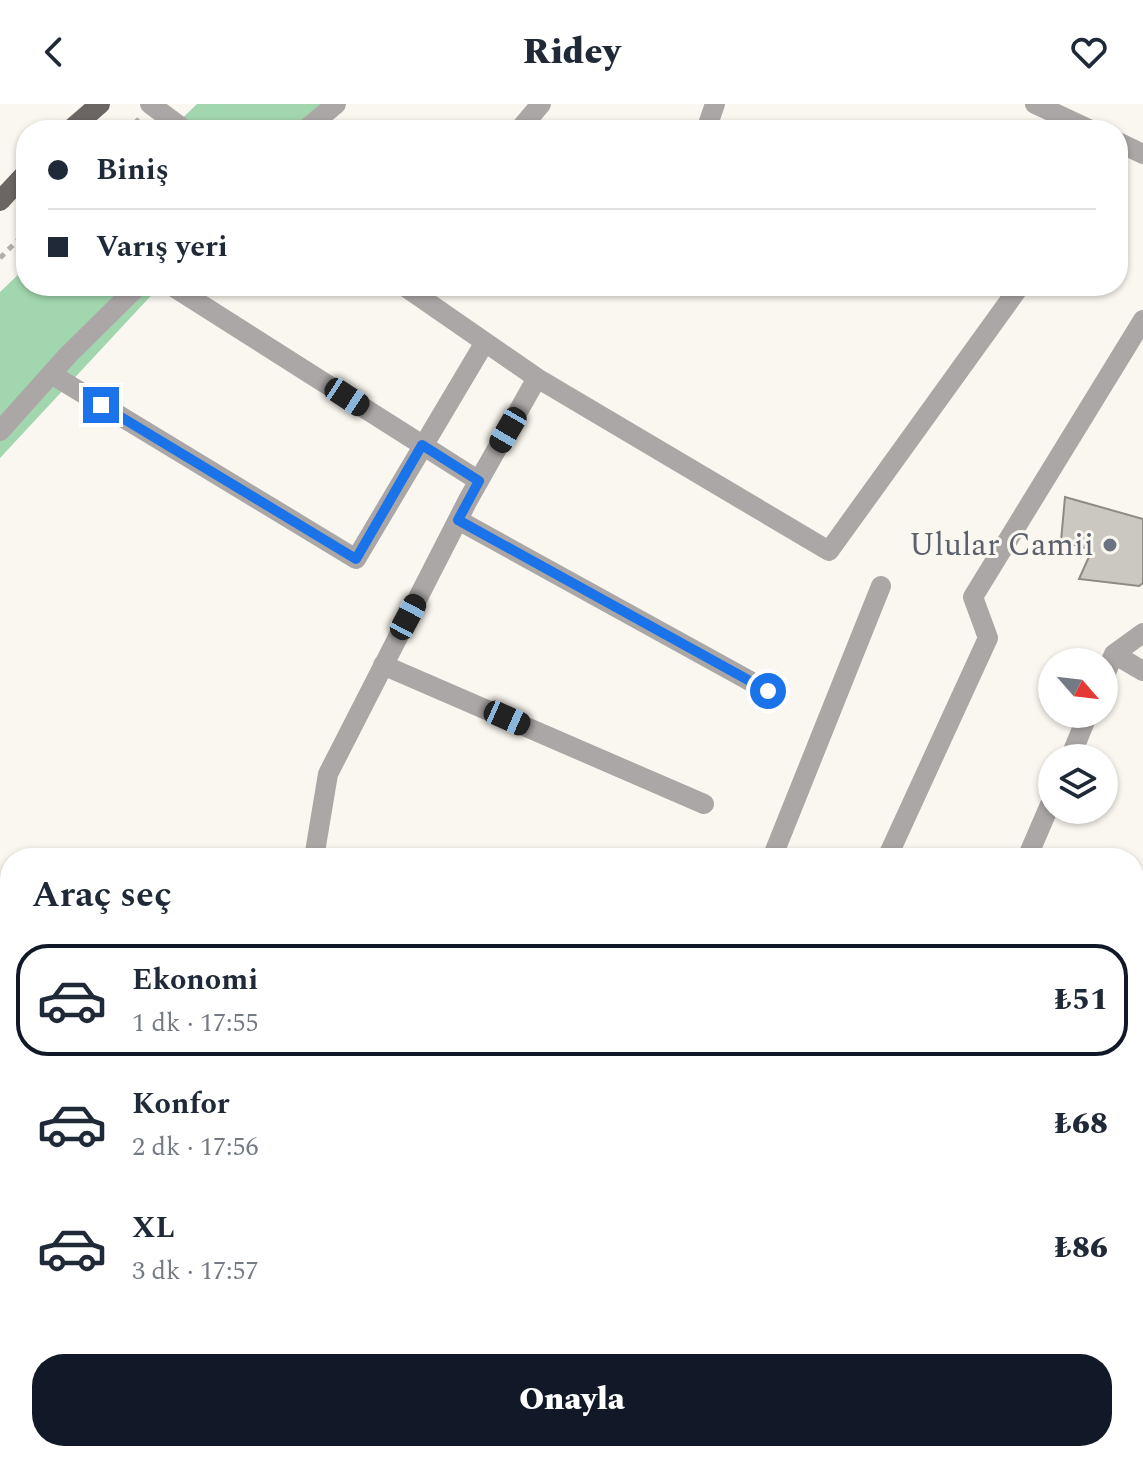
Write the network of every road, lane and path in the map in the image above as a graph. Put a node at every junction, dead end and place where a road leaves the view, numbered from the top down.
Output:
1 (100, 104) edge
2 (150, 104) edge
3 (336, 104) edge
4 (541, 104) edge
5 (1035, 104) edge
6 (1076, 112) edge
7 (82, 120) edge
8 (172, 120) edge
9 (317, 120) edge
10 (527, 120) edge
11 (16, 184) edge
12 (0, 201) edge
13 (16, 242) edge
14 (0, 258) edge
15 (128, 296) edge
16 (188, 296) edge
17 (418, 296) edge
18 (1013, 296) edge
19 (1143, 320) edge
20 (485, 342) junction
21 (51, 374) junction
22 (537, 378) junction
23 (0, 431) edge
24 (422, 445) junction
25 (479, 481) junction
26 (458, 520) junction
27 (881, 586) dead end
28 (1143, 633) edge
29 (1118, 651) edge
30 (1118, 656) edge
31 (383, 665) junction
32 (1143, 671) edge
33 (768, 691) dead end
34 (704, 804) dead end
35 (1042, 824) edge
36 (316, 848) edge
37 (776, 848) edge
38 (892, 848) edge
39 (1031, 848) edge

1 - 7 main road
2 - 8 street
3 - 9 street
4 - 10 street
5 - 6 street
11 - 12 main road
13 - 14 path
15 - 21 street
16 - 24 street
17 - 20 street
18 - 22 street
19 - 38 street
20 - 22 street
20 - 24 street
21 - 23 street
21 - 24 street
22 - 25 street
24 - 25 street
25 - 26 street
26 - 31 street
26 - 33 street
27 - 37 street
28 - 29 street
30 - 32 street
31 - 34 street
31 - 36 street
35 - 39 street

